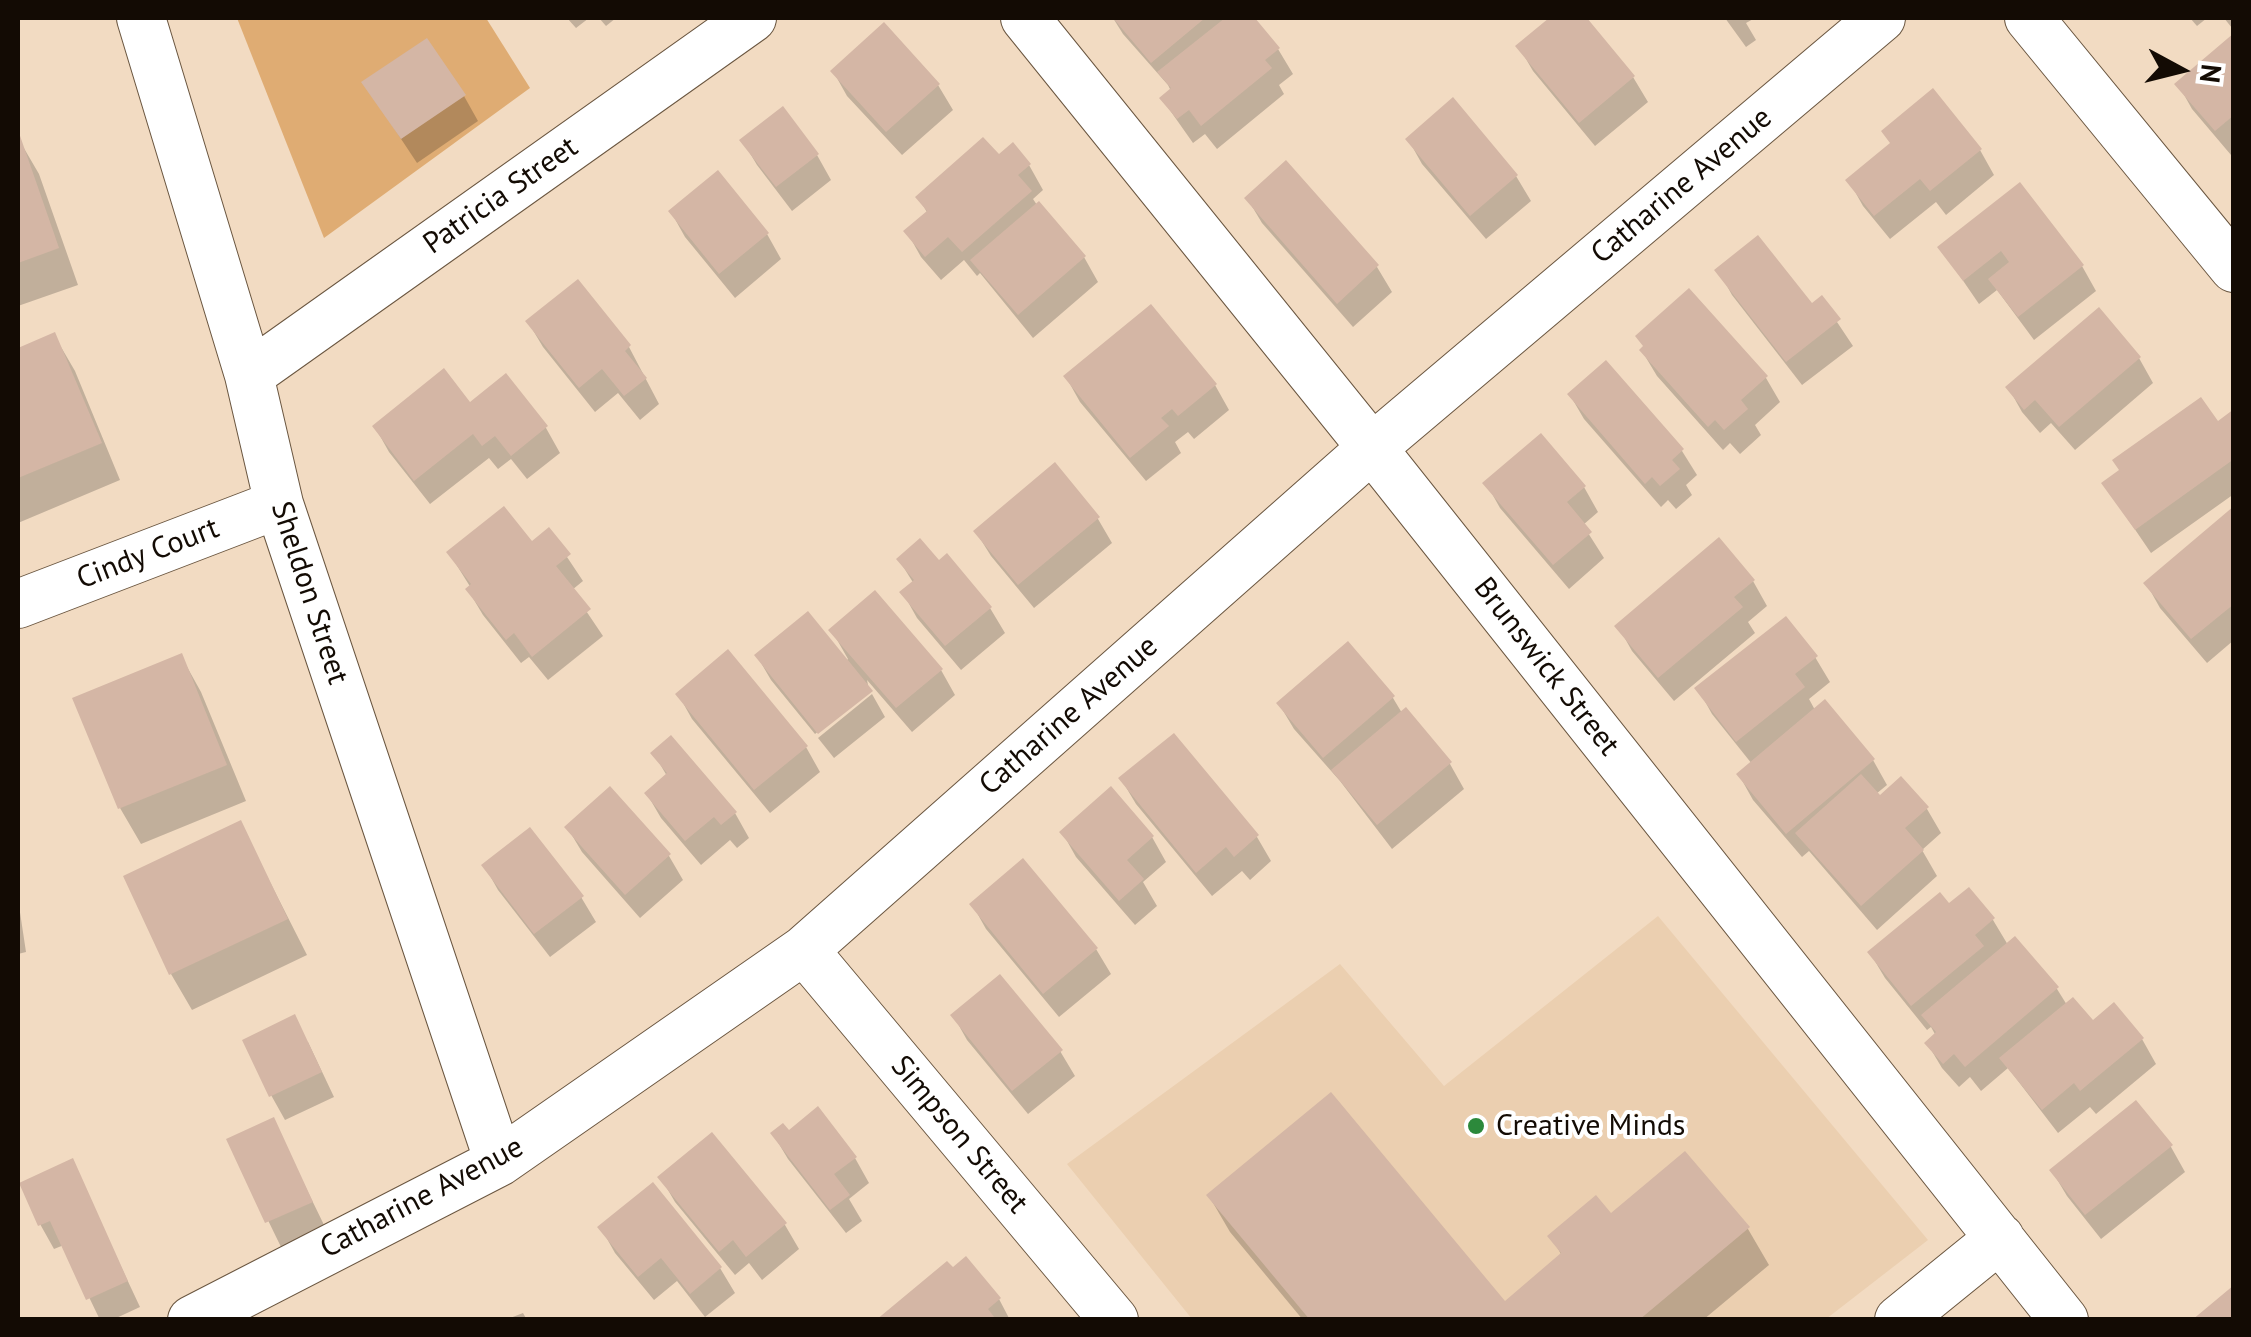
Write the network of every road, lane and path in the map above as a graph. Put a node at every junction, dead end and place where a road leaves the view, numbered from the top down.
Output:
1 (141, 18) edge
2 (752, 18) edge
3 (1025, 18) edge
4 (1880, 18) edge
5 (2030, 18) edge
6 (2234, 268) edge
7 (249, 374) junction
8 (1372, 448) junction
9 (279, 504) junction
10 (18, 604) edge
11 (804, 950) junction
12 (499, 1162) junction
13 (2000, 1238) junction
14 (192, 1320) edge
15 (1114, 1320) edge
16 (1899, 1320) edge
17 (2064, 1320) edge

1 - 7 street, Sheldon Street
2 - 7 street, Patricia Street
3 - 8 street, Brunswick Street
4 - 8 street, Catharine Avenue
5 - 6 street
7 - 9 street, Sheldon Street
8 - 11 street, Catharine Avenue
8 - 13 street, Brunswick Street
9 - 10 street, Cindy Court
9 - 12 street, Sheldon Street
11 - 12 street, Catharine Avenue
11 - 15 street, Simpson Street
12 - 14 street, Catharine Avenue
13 - 16 street
13 - 17 street, Brunswick Street

